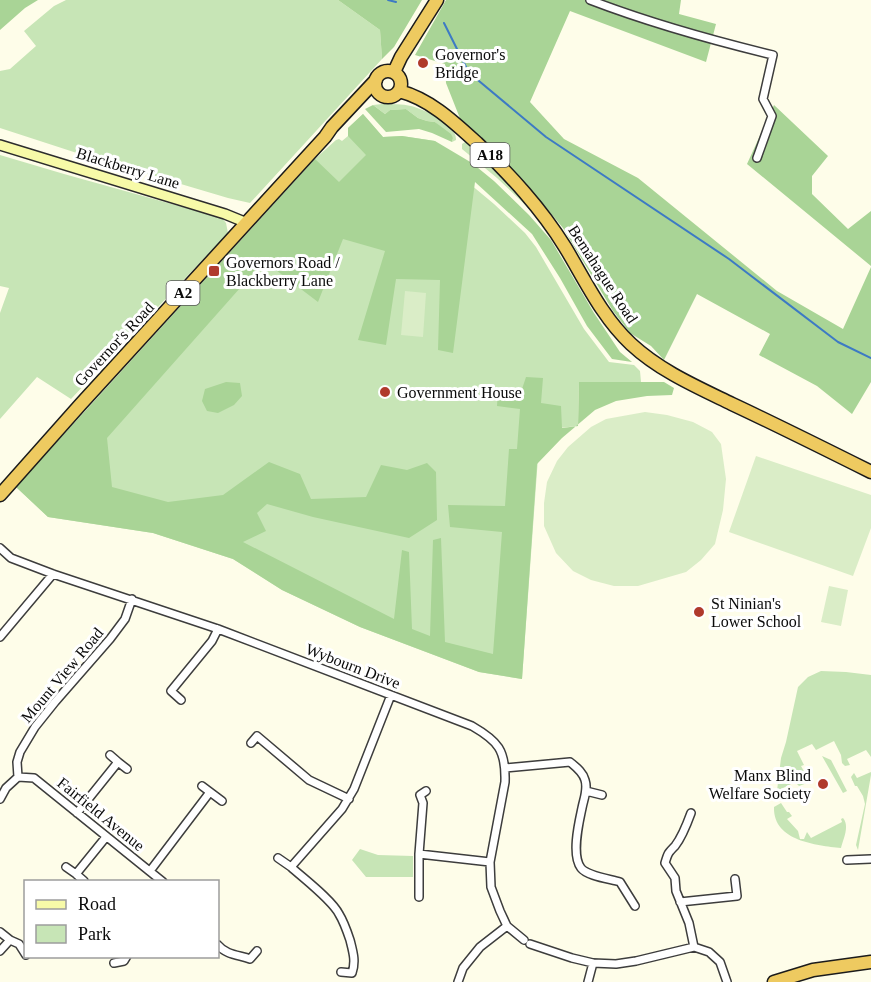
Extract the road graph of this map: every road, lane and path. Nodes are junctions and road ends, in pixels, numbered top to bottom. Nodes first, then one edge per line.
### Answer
1 (437, 0) edge
2 (590, 0) edge
3 (394, 72) junction
4 (376, 80) junction
5 (399, 91) junction
6 (382, 95) junction
7 (325, 137) junction
8 (0, 145) edge
9 (757, 158) dead end
10 (247, 223) junction
11 (871, 472) edge
12 (0, 495) edge
13 (0, 548) edge
14 (53, 574) junction
15 (132, 599) junction
16 (218, 629) junction
17 (0, 637) edge
18 (391, 695) junction
19 (181, 700) dead end
20 (251, 743) dead end
21 (110, 755) dead end
22 (118, 762) junction
23 (506, 768) junction
24 (127, 769) dead end
25 (18, 777) junction
26 (202, 786) dead end
27 (426, 791) dead end
28 (586, 791) junction
29 (210, 792) junction
30 (602, 795) dead end
31 (0, 799) edge
32 (349, 799) junction
33 (222, 801) dead end
34 (77, 813) junction
35 (691, 813) dead end
36 (106, 837) junction
37 (419, 854) junction
38 (278, 858) dead end
39 (871, 859) edge
40 (847, 860) dead end
41 (490, 862) junction
42 (66, 867) dead end
43 (291, 867) junction
44 (150, 871) junction
45 (76, 874) junction
46 (735, 879) dead end
47 (83, 880) edge
48 (161, 880) edge
49 (419, 897) dead end
50 (680, 902) junction
51 (635, 906) dead end
52 (507, 926) junction
53 (0, 932) edge
54 (10, 940) junction
55 (219, 947) edge
56 (694, 947) junction
57 (0, 951) edge
58 (24, 951) edge
59 (256, 951) dead end
60 (127, 958) edge
61 (871, 962) edge
62 (114, 963) dead end
63 (593, 963) junction
64 (341, 972) dead end
65 (458, 982) edge
66 (588, 982) edge
67 (727, 982) edge
68 (774, 982) edge

1 - 3 highway
2 - 9 street
3 - 4 highway, A2
3 - 5 highway
4 - 6 highway
4 - 7 highway, Governor's Road / A2
5 - 6 highway, A2
5 - 11 highway, Bemahague Road / A18
6 - 7 highway, Governor's Road / A2
7 - 10 highway, Governor's Road / A2
8 - 10 main road, Blackberry Lane
10 - 12 highway, Governor's Road / A2
13 - 14 street, Wybourn Drive
14 - 15 street, Wybourn Drive
14 - 17 street
15 - 16 street, Wybourn Drive
15 - 25 street, Mount View Road
16 - 18 street, Wybourn Drive
16 - 19 street
18 - 23 street, Wybourn Drive
18 - 32 street
20 - 32 street
21 - 22 street
22 - 24 street
22 - 34 street
23 - 28 street
23 - 41 street
25 - 31 street
25 - 34 street, Fairfield Avenue
26 - 29 street
27 - 37 street
28 - 30 street
28 - 51 street
29 - 33 street
29 - 44 street
32 - 43 street
34 - 36 street, Fairfield Avenue
35 - 50 street
36 - 44 street, Fairfield Avenue
36 - 45 street
37 - 41 street
37 - 49 street
38 - 43 street
39 - 40 street
41 - 52 street
42 - 45 street
43 - 64 street
44 - 48 street, Fairfield Avenue
45 - 47 street
46 - 50 street
50 - 56 street
52 - 63 street
52 - 65 street
53 - 54 street
54 - 57 street
54 - 58 street
55 - 59 street
56 - 63 street
56 - 67 street
60 - 62 street
61 - 68 highway
63 - 66 street

